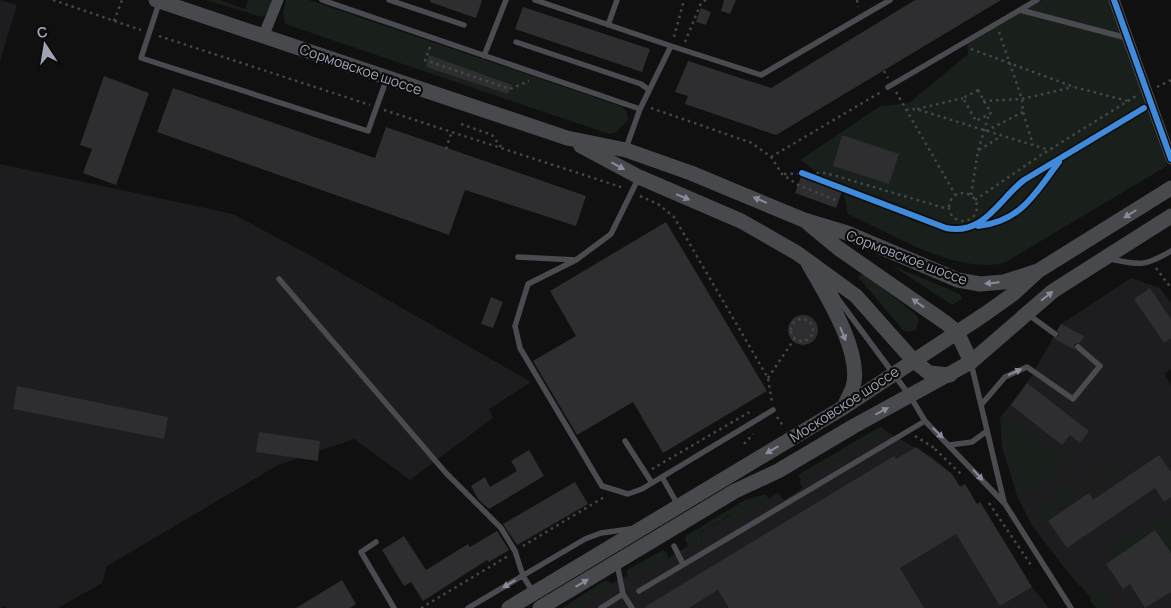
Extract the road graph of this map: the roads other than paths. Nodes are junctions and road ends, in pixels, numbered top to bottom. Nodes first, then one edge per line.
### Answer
1 (278, 0) edge
2 (322, 0) edge
3 (390, 0) edge
4 (506, 0) edge
5 (536, 0) edge
6 (617, 0) edge
7 (890, 0) edge
8 (1037, 0) edge
9 (1114, 0) edge
10 (157, 1) edge
11 (1020, 10) junction
12 (464, 25) dead end
13 (608, 25) junction
14 (264, 36) junction
15 (1129, 39) junction
16 (516, 42) dead end
17 (671, 46) junction
18 (484, 56) junction
19 (387, 78) junction
20 (888, 87) road end
21 (649, 90) junction
22 (641, 107) junction
23 (567, 138) junction
24 (626, 150) junction
25 (1171, 159) edge
26 (639, 177) junction
27 (1171, 188) edge
28 (1171, 216) edge
29 (804, 220) junction
30 (1171, 251) edge
31 (518, 257) dead end
32 (1105, 258) junction
33 (806, 259) junction
34 (576, 260) junction
35 (1038, 271) junction
36 (826, 273) junction
37 (279, 279) dead end
38 (1026, 312) junction
39 (957, 332) junction
40 (1055, 334) dead end
41 (1078, 347) dead end
42 (913, 360) junction
43 (971, 362) junction
44 (893, 373) junction
45 (950, 375) junction
46 (910, 396) junction
47 (981, 405) junction
48 (844, 407) junction
49 (773, 410) road end
50 (925, 421) junction
51 (987, 431) junction
52 (625, 441) dead end
53 (950, 445) junction
54 (662, 477) junction
55 (652, 483) junction
56 (1005, 504) junction
57 (679, 506) junction
58 (649, 524) junction
59 (376, 542) dead end
60 (674, 546) dead end
61 (617, 562) junction
62 (683, 564) junction
63 (523, 576) junction
64 (639, 591) dead end
65 (534, 593) junction
66 (623, 594) junction
67 (394, 608) edge
68 (468, 608) edge
69 (509, 608) edge
70 (540, 608) edge
71 (601, 608) edge
72 (632, 608) edge
73 (1071, 608) edge

1 - 14 street
2 - 18 lane
3 - 12 lane
4 - 18 lane
5 - 13 lane
6 - 13 lane
7 - 17 lane
8 - 11 lane
9 - 15 street
10 - 14 main road, Сормовское шоссе
10 - 19 lane
11 - 15 lane
11 - 20 lane
13 - 17 lane
14 - 19 main road, Сормовское шоссе
15 - 25 street
16 - 21 lane
17 - 21 lane
18 - 22 lane
19 - 23 main road, Сормовское шоссе
21 - 22 lane
22 - 24 lane
23 - 24 main road, Сормовское шоссе
23 -> 26 main road, Сормовское шоссе
29 -> 24 main road, Сормовское шоссе
26 -> 33 main road, Сормовское шоссе
26 - 34 lane
27 -> 35 main road, Московское шоссе
28 - 32 main road, Московское шоссе
35 -> 29 main road, Сормовское шоссе
39 -> 29 main road, Сормовское шоссе
30 - 32 lane
31 - 34 lane
38 -> 32 main road, Московское шоссе
33 - 36 main road, Сормовское шоссе
33 -> 48 main road
34 - 55 lane
35 - 39 main road, Московское шоссе
36 - 42 main road, Сормовское шоссе
36 - 44 lane
37 - 63 lane
38 - 40 lane
38 - 43 main road, Московское шоссе
39 - 42 main road, Московское шоссе
39 - 43 main road
47 -> 41 lane
42 - 44 main road, Московское шоссе
42 - 45 main road, Сормовское шоссе
43 - 45 main road, Московское шоссе
43 - 47 lane
44 - 46 lane
44 - 48 main road, Московское шоссе
45 - 46 main road, Московское шоссе
46 - 50 lane
61 -> 46 main road, Московское шоссе
47 - 51 lane
48 -> 57 main road, Московское шоссе
49 - 54 lane
50 -> 53 lane
50 - 62 lane
51 - 53 lane
51 - 56 lane
52 - 55 lane
53 -> 56 lane
54 - 55 lane
54 - 57 lane
56 - 73 lane
57 - 58 main road, Московское шоссе
58 - 63 lane
58 - 65 main road, Московское шоссе
59 - 67 lane
60 - 62 lane
61 - 66 lane
70 -> 61 main road, Московское шоссе
62 - 64 lane
63 - 65 lane
63 -> 68 lane
65 - 69 main road, Московское шоссе
66 - 71 lane
66 - 72 lane

